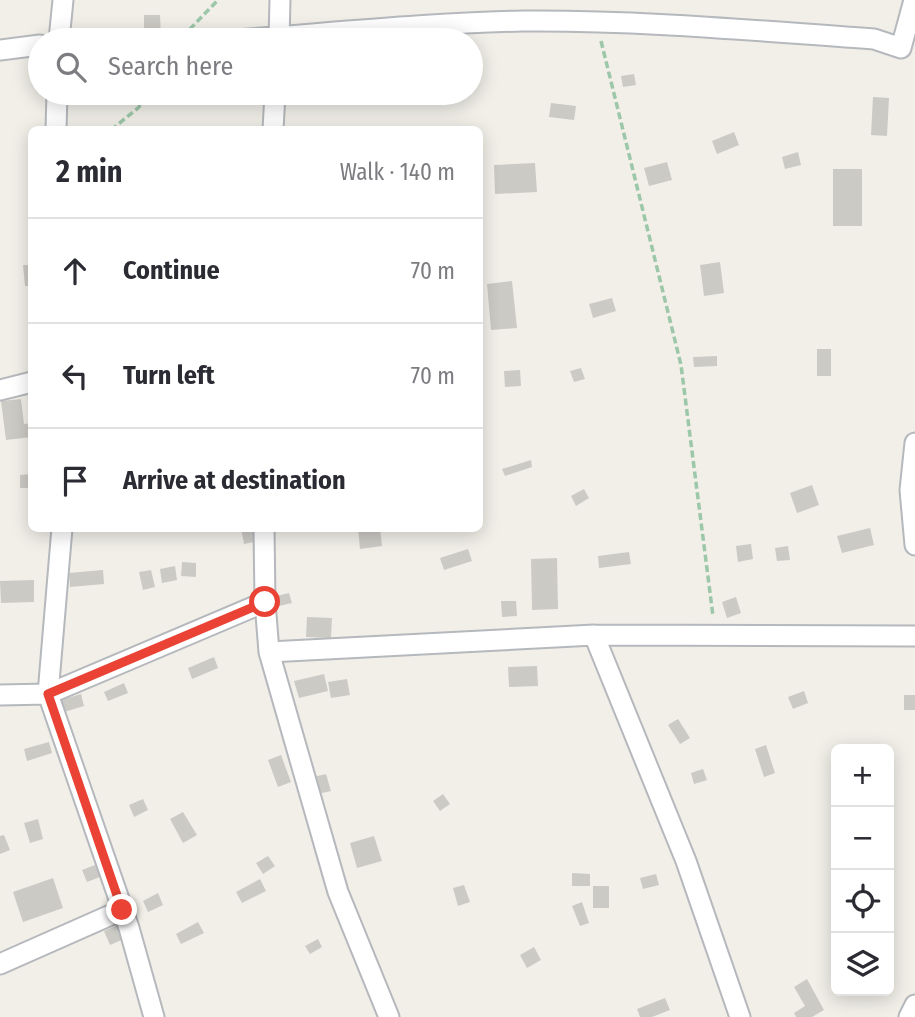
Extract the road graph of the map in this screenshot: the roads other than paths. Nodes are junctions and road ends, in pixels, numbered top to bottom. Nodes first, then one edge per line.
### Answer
1 (63, 0) edge
2 (280, 0) edge
3 (914, 0) edge
4 (60, 28) edge
5 (279, 28) edge
6 (393, 28) edge
7 (28, 46) edge
8 (0, 50) edge
9 (908, 52) edge
10 (57, 105) edge
11 (274, 105) edge
12 (56, 126) edge
13 (273, 126) edge
14 (28, 383) edge
15 (0, 390) edge
16 (915, 443) edge
17 (62, 532) edge
18 (264, 532) edge
19 (915, 545) edge
20 (265, 602) junction
21 (594, 635) junction
22 (915, 636) edge
23 (269, 652) junction
24 (48, 694) junction
25 (0, 695) edge
26 (122, 910) junction
27 (0, 964) edge
28 (915, 1005) edge
29 (154, 1017) edge
30 (389, 1017) edge
31 (740, 1017) edge
32 (909, 1017) edge

1 - 4 street
2 - 5 street
3 - 9 street
6 - 9 street
7 - 8 street
10 - 12 street
11 - 13 street
14 - 15 street
16 - 19 street
17 - 24 street
18 - 20 street
20 - 23 street
20 - 24 street
21 - 22 street
21 - 23 street
21 - 31 street
23 - 30 street
24 - 25 street
24 - 26 street
26 - 27 street
26 - 29 street
28 - 32 street

